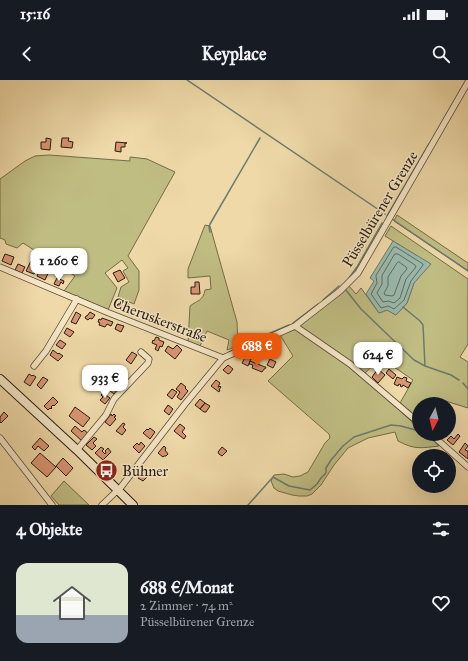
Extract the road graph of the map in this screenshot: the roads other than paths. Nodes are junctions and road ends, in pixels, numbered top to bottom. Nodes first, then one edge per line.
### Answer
1 (468, 82) edge
2 (0, 267) edge
3 (76, 299) junction
4 (295, 326) junction
5 (141, 352) dead end
6 (223, 358) junction
7 (34, 366) dead end
8 (0, 379) edge
9 (412, 417) edge
10 (0, 438) edge
11 (439, 441) edge
12 (77, 450) junction
13 (468, 467) edge
14 (118, 491) junction
15 (52, 505) edge
16 (102, 505) edge
17 (132, 505) edge

1 - 4 street, Püsselbürener Grenze
2 - 3 street, Cheruskerstraße
3 - 6 street, Cheruskerstraße
3 - 7 street
4 - 6 street, Püsselbürener Grenze
4 - 9 street
5 - 12 street
6 - 14 street, Püsselbürener Grenze
8 - 12 main road
10 - 15 street
11 - 13 street
12 - 14 main road
14 - 16 street, Püsselbürener Grenze
14 - 17 main road

